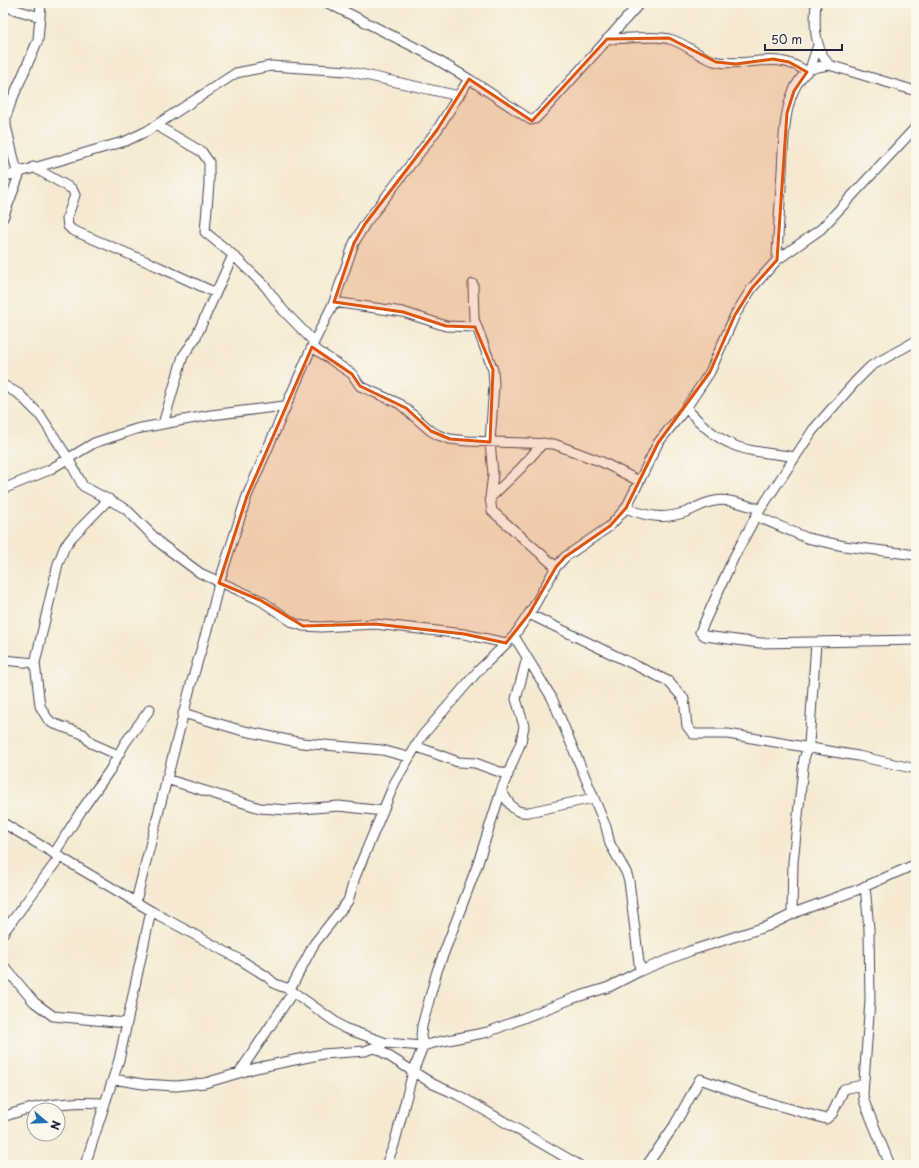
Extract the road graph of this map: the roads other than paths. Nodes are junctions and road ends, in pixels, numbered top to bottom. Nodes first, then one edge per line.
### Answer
1 (41, 3) edge
2 (328, 3) edge
3 (640, 3) edge
4 (816, 3) edge
5 (3, 6) edge
6 (40, 17) junction
7 (608, 39) junction
8 (818, 45) junction
9 (829, 65) junction
10 (809, 70) junction
11 (469, 79) junction
12 (916, 91) edge
13 (459, 96) junction
14 (156, 125) junction
15 (916, 127) edge
16 (33, 167) junction
17 (19, 171) junction
18 (3, 177) edge
19 (3, 218) edge
20 (233, 255) junction
21 (777, 260) junction
22 (473, 284) dead end
23 (216, 293) junction
24 (334, 302) junction
25 (475, 327) junction
26 (916, 341) edge
27 (313, 344) junction
28 (3, 385) edge
29 (284, 406) junction
30 (686, 408) junction
31 (164, 424) junction
32 (490, 442) junction
33 (542, 443) junction
34 (795, 457) junction
35 (68, 458) junction
36 (639, 481) junction
37 (3, 488) edge
38 (490, 498) junction
39 (109, 499) junction
40 (626, 508) junction
41 (758, 513) junction
42 (916, 555) edge
43 (556, 567) junction
44 (219, 583) junction
45 (529, 614) junction
46 (514, 636) junction
47 (916, 640) edge
48 (506, 643) junction
49 (816, 643) junction
50 (527, 658) junction
51 (3, 660) edge
52 (35, 662) junction
53 (150, 709) dead end
54 (183, 713) junction
55 (415, 746) junction
56 (807, 748) junction
57 (118, 755) junction
58 (408, 757) junction
59 (916, 769) edge
60 (508, 775) junction
61 (166, 779) junction
62 (501, 791) junction
63 (593, 798) junction
64 (383, 811) junction
65 (3, 823) edge
66 (56, 856) junction
67 (916, 864) edge
68 (865, 886) junction
69 (136, 901) junction
70 (151, 911) junction
71 (792, 914) junction
72 (3, 933) edge
73 (3, 965) edge
74 (640, 971) junction
75 (291, 991) junction
76 (126, 1024) junction
77 (386, 1043) junction
78 (423, 1046) junction
79 (376, 1048) junction
80 (413, 1072) junction
81 (239, 1073) junction
82 (113, 1079) junction
83 (862, 1085) junction
84 (105, 1102) junction
85 (3, 1117) edge
86 (86, 1165) edge
87 (386, 1165) edge
88 (579, 1165) edge
89 (648, 1165) edge
90 (890, 1165) edge

1 - 6 street
2 - 11 street
3 - 7 street
4 - 8 street
5 - 6 street
6 - 17 street
7 - 10 street
7 - 11 street
8 - 9 street
8 - 10 street
9 - 10 street
9 - 12 street
10 - 21 street
11 - 13 street
13 - 14 street
13 - 24 street
14 - 16 street
14 - 20 street
15 - 21 street
16 - 17 street
16 - 23 street
17 - 18 street
17 - 19 street
20 - 23 street
20 - 27 street
21 - 30 street
22 - 25 street
23 - 31 street
24 - 25 street
24 - 27 street
25 - 32 street
26 - 34 street
27 - 29 street
27 - 32 street
28 - 35 street
29 - 31 street
29 - 44 street
30 - 34 street
30 - 36 street
31 - 35 street
32 - 33 street
32 - 38 street
33 - 36 street
33 - 38 street
34 - 41 street
35 - 37 street
35 - 39 street
36 - 40 street
38 - 43 street
39 - 44 street
39 - 52 street
40 - 41 street
40 - 43 street
41 - 42 street
41 - 49 street
43 - 45 street
44 - 48 street
44 - 54 street
45 - 46 street
45 - 56 street
46 - 48 street
46 - 50 street
47 - 49 street
48 - 55 street
49 - 56 street
50 - 60 street
50 - 63 street
51 - 52 street
52 - 57 street
53 - 57 street
54 - 58 street
54 - 61 street
55 - 58 street
55 - 60 street
56 - 59 street
56 - 71 street
57 - 66 street
58 - 64 street
60 - 62 street
61 - 64 street
61 - 69 street
62 - 63 street
62 - 78 street
63 - 74 street
64 - 75 street
65 - 66 street
66 - 69 street
66 - 72 street
67 - 68 street
68 - 71 street
68 - 83 street
69 - 70 street
70 - 75 street
70 - 76 street
71 - 74 street
73 - 76 street
74 - 78 street
75 - 77 street
75 - 81 street
76 - 82 street
77 - 78 street
77 - 79 street
78 - 80 street
79 - 80 street
79 - 81 street
80 - 87 street
80 - 88 street
81 - 82 street
82 - 84 street
83 - 89 street
83 - 90 street
84 - 85 street
84 - 86 street

